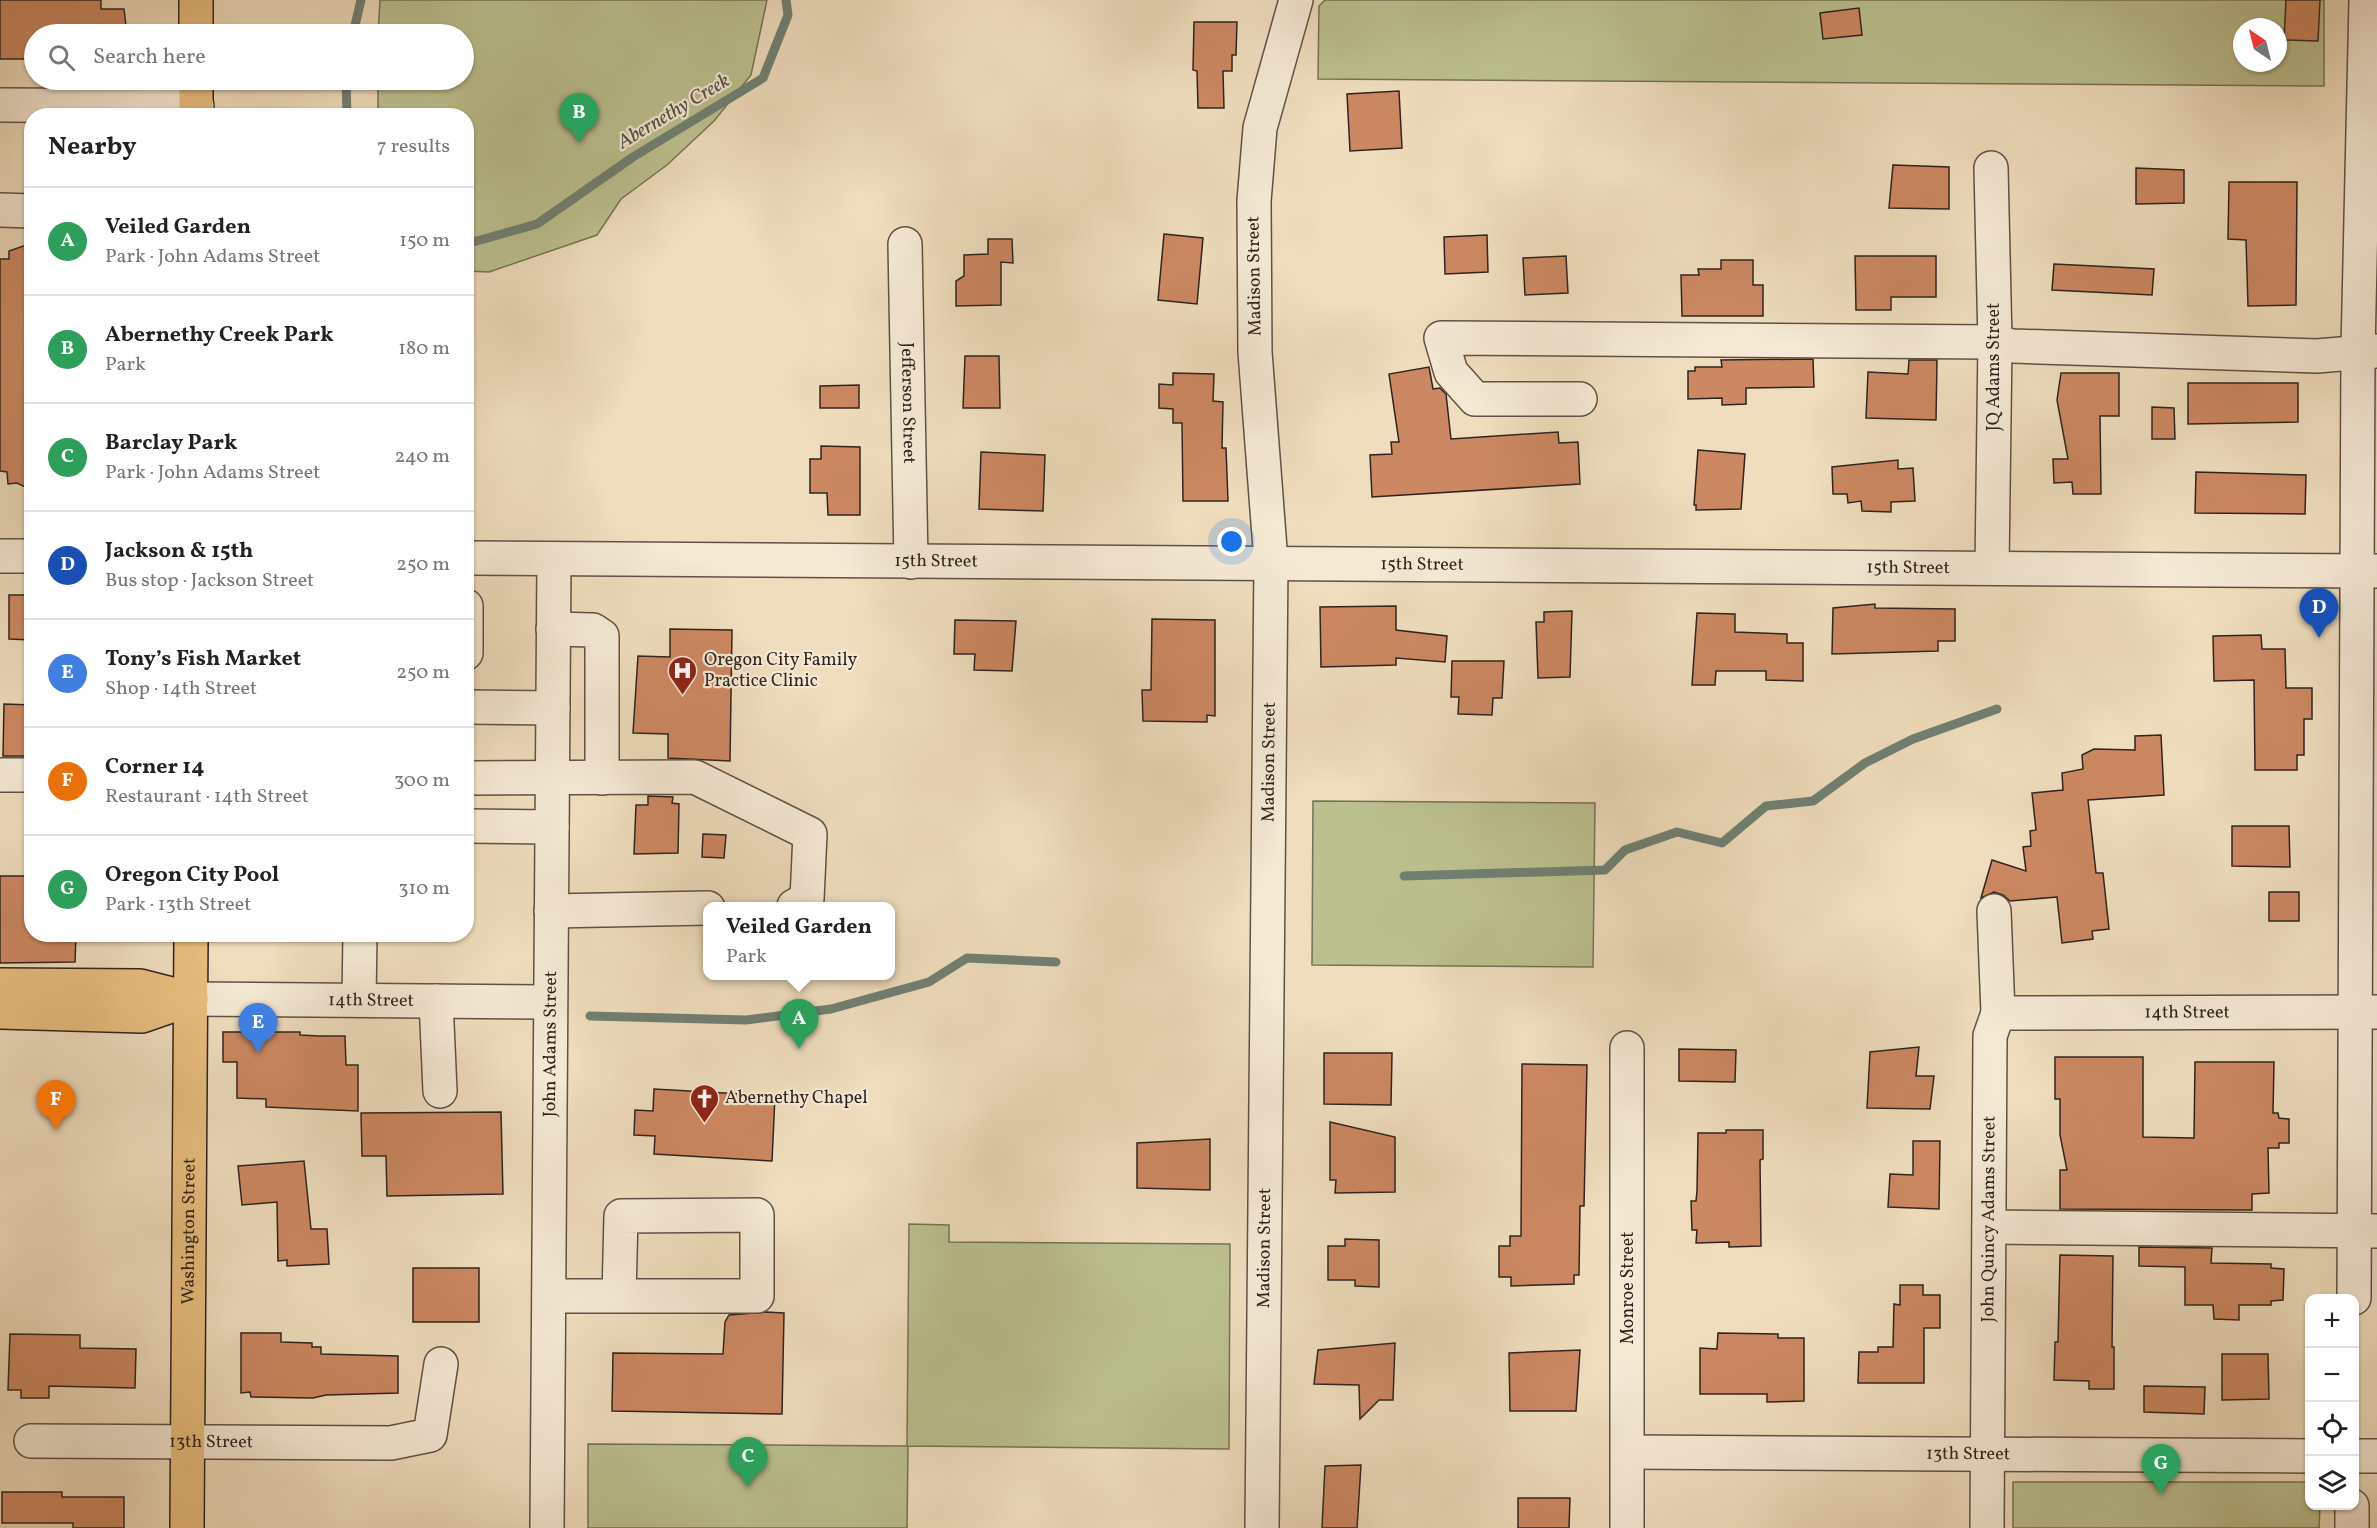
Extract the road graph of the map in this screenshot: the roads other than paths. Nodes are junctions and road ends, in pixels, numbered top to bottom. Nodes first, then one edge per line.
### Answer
1 (196, 0) edge
2 (1296, 0) edge
3 (2366, 0) edge
4 (196, 24) edge
5 (197, 100) edge
6 (0, 105) edge
7 (2369, 126) edge
8 (1991, 168) dead end
9 (0, 210) edge
10 (24, 211) edge
11 (905, 244) dead end
12 (1995, 342) junction
13 (2368, 350) edge
14 (1580, 399) dead end
15 (0, 556) edge
16 (24, 556) edge
17 (474, 558) edge
18 (554, 559) junction
19 (911, 562) junction
20 (1271, 562) junction
21 (1992, 567) junction
22 (2368, 571) edge
23 (553, 628) junction
24 (474, 707) edge
25 (553, 708) junction
26 (0, 775) edge
27 (24, 775) edge
28 (474, 778) edge
29 (602, 778) junction
30 (552, 780) junction
31 (474, 826) edge
32 (552, 827) junction
33 (801, 902) edge
34 (703, 908) edge
35 (551, 911) junction
36 (1994, 911) dead end
37 (191, 942) edge
38 (360, 942) edge
39 (0, 985) edge
40 (191, 999) junction
41 (359, 1000) junction
42 (436, 1000) junction
43 (550, 1002) junction
44 (0, 1012) edge
45 (1998, 1012) junction
46 (2367, 1012) edge
47 (1627, 1048) dead end
48 (440, 1091) dead end
49 (1989, 1227) junction
50 (2366, 1231) edge
51 (2355, 1294) edge
52 (549, 1296) junction
53 (619, 1296) junction
54 (441, 1364) dead end
55 (31, 1441) dead end
56 (188, 1441) junction
57 (1628, 1452) junction
58 (1987, 1452) junction
59 (2305, 1456) edge
60 (2359, 1456) edge
61 (2377, 1456) edge
62 (2352, 1510) edge
63 (187, 1528) edge
64 (547, 1528) edge
65 (1262, 1528) edge
66 (1627, 1528) edge
67 (1987, 1528) edge
68 (2352, 1528) edge

1 - 4 main road
2 - 20 street, Madison Street
3 - 7 street
5 - 6 street
7 - 13 street
8 - 12 street, JQ Adams Street
9 - 10 street
11 - 19 street, Jefferson Street
12 - 13 street
12 - 14 street
12 - 21 street, JQ Adams Street
13 - 22 street
15 - 16 street
17 - 18 street, 15th Street
18 - 19 street, 15th Street
18 - 23 street, John Adams Street
19 - 20 street, 15th Street
20 - 21 street, 15th Street
20 - 65 street, Madison Street
21 - 22 street, 15th Street
22 - 46 street
23 - 25 street, John Adams Street
23 - 29 street
24 - 25 street
25 - 30 street, John Adams Street
26 - 27 street
28 - 30 street
29 - 30 street
29 - 33 street
30 - 32 street, John Adams Street
31 - 32 street
32 - 35 street, John Adams Street
34 - 35 street
35 - 43 street, John Adams Street
36 - 45 street, John Quincy Adams Street
37 - 40 main road, Washington Street
38 - 41 street
39 - 40 main road, 14th Street
40 - 41 street, 14th Street
40 - 44 main road, 14th Street
40 - 56 main road, Washington Street
41 - 42 street, 14th Street
42 - 43 street, 14th Street
42 - 48 street
43 - 52 street, John Adams Street
45 - 46 street, 14th Street
45 - 49 street, John Quincy Adams Street
46 - 50 street
47 - 57 street, Monroe Street
49 - 50 street
49 - 58 street, John Quincy Adams Street
50 - 51 street
52 - 53 street
52 - 64 street, John Adams Street
53 - 53 street
54 - 56 street, 13th Street
55 - 56 street, 13th Street
56 - 63 main road, Washington Street
57 - 58 street, 13th Street
57 - 66 street, Monroe Street
58 - 59 street, 13th Street
58 - 67 street, John Quincy Adams Street
60 - 61 street
62 - 68 street

